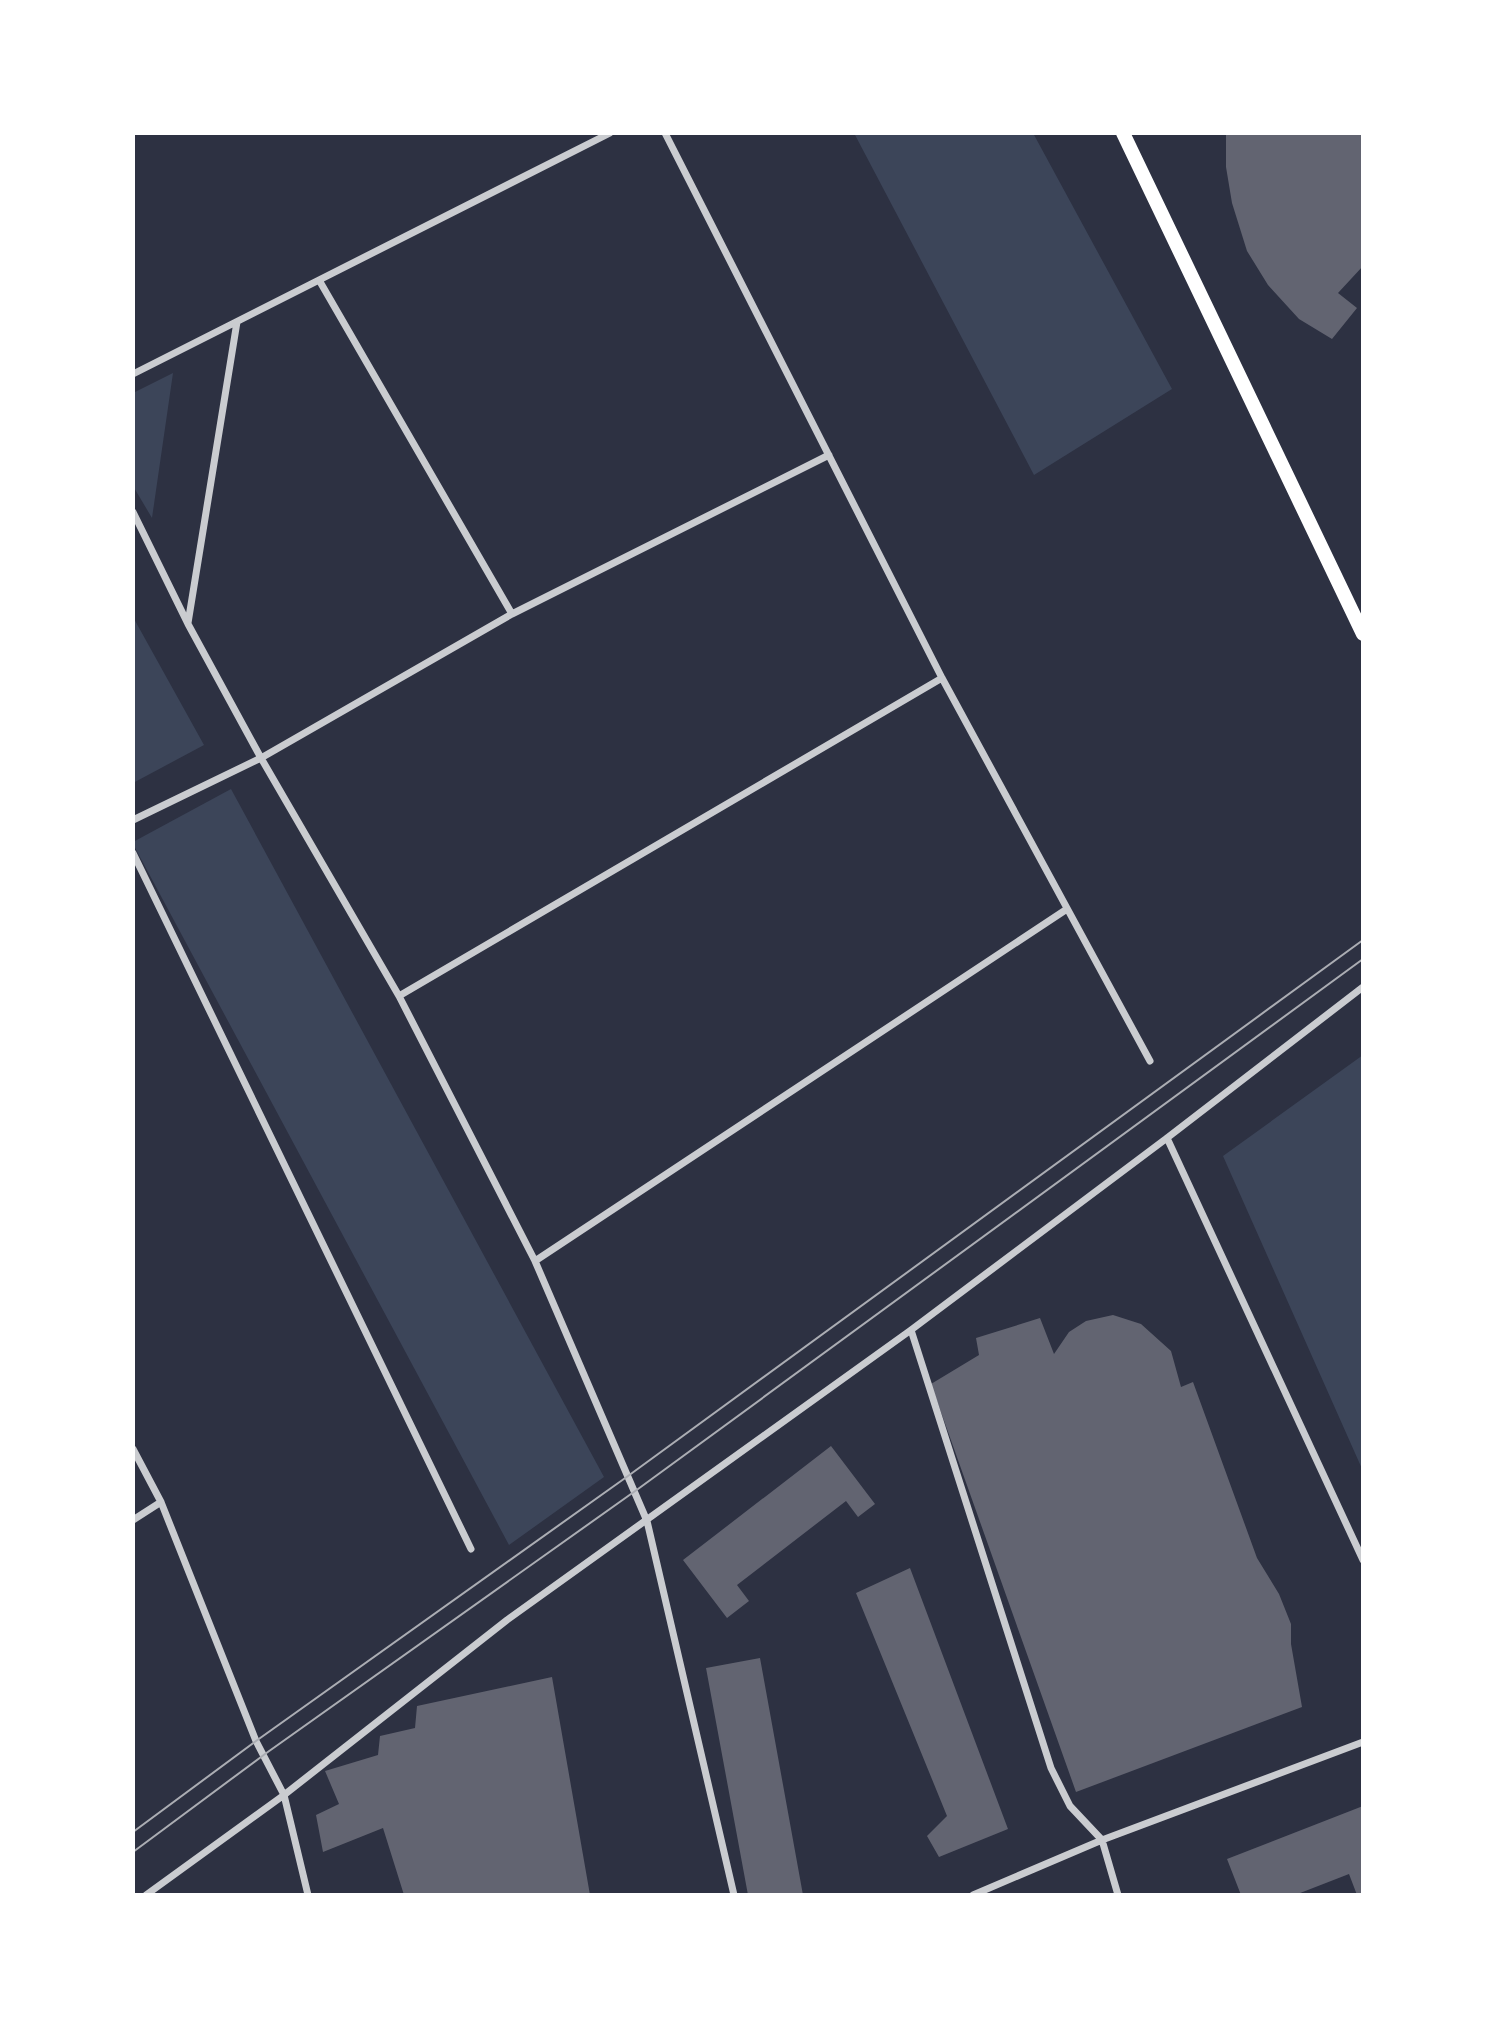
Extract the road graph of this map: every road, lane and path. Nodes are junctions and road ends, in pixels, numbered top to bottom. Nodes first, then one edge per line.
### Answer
1 (610, 133) edge
2 (665, 133) edge
3 (1123, 133) edge
4 (319, 281) junction
5 (237, 321) junction
6 (133, 374) edge
7 (829, 455) junction
8 (133, 512) edge
9 (512, 614) junction
10 (188, 624) junction
11 (1363, 635) edge
12 (942, 678) junction
13 (261, 758) junction
14 (133, 820) edge
15 (133, 853) edge
16 (1067, 909) junction
17 (1363, 987) edge
18 (399, 996) junction
19 (1150, 1061) dead end
20 (1167, 1138) junction
21 (536, 1261) junction
22 (911, 1331) junction
23 (133, 1449) edge
24 (160, 1502) junction
25 (133, 1520) edge
26 (647, 1521) junction
27 (471, 1549) dead end
28 (1363, 1560) edge
29 (1363, 1742) edge
30 (284, 1795) junction
31 (1101, 1840) junction
32 (146, 1895) edge
33 (308, 1895) edge
34 (734, 1895) edge
35 (974, 1895) edge
36 (1118, 1895) edge

1 - 4 street
2 - 7 street
3 - 11 main road
4 - 5 street
4 - 9 street
5 - 6 street
5 - 10 street
7 - 9 street
7 - 12 street
8 - 10 street
9 - 13 street
10 - 13 street
12 - 16 street
12 - 18 street
13 - 14 street
13 - 18 street
15 - 27 street
16 - 19 street
16 - 21 street
17 - 20 street
18 - 21 street
20 - 22 street
20 - 28 street
21 - 26 street
22 - 26 street
22 - 31 street
23 - 24 street
24 - 25 street
24 - 30 street
26 - 30 street
26 - 34 street
29 - 31 street
30 - 32 street
30 - 33 street
31 - 35 street
31 - 36 street

